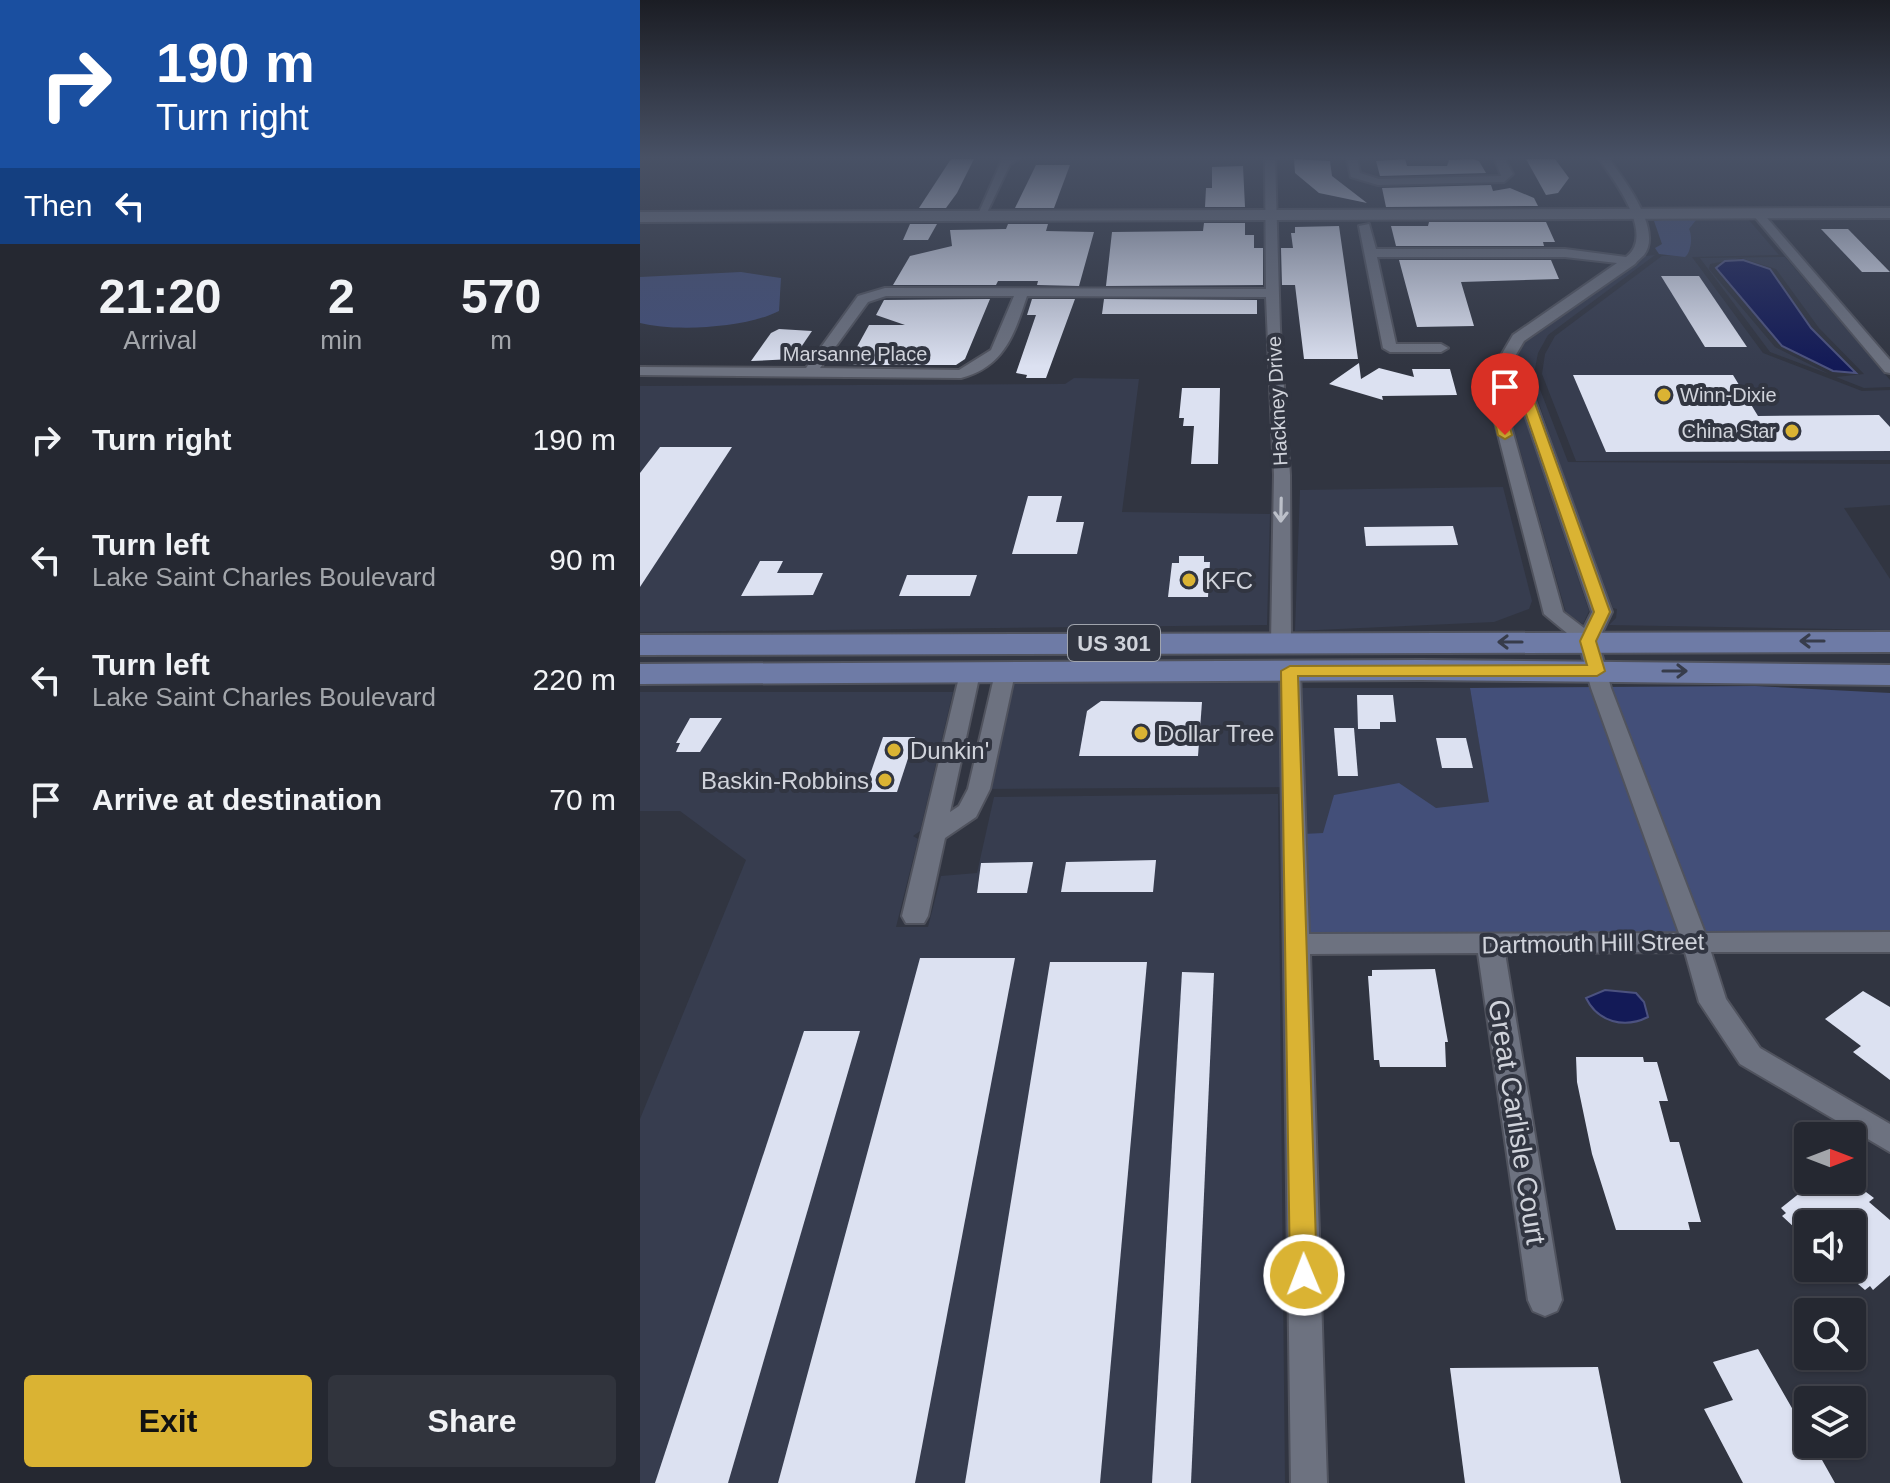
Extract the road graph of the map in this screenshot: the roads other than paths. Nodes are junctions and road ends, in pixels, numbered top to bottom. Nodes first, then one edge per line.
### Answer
1 (1271, 228) edge
2 (1365, 228) edge
3 (1639, 228) edge
4 (1770, 228) edge
5 (1370, 253) junction
6 (1631, 261) junction
7 (1022, 292) junction
8 (1272, 293) junction
9 (1441, 348) dead end
10 (1503, 364) junction
11 (1890, 369) edge
12 (640, 371) edge
13 (809, 374) junction
14 (1890, 642) edge
15 (1234, 643) junction
16 (922, 644) junction
17 (989, 644) junction
18 (640, 645) edge
19 (1592, 656) junction
20 (1285, 657) junction
21 (640, 661) edge
22 (1890, 664) edge
23 (1809, 672) junction
24 (970, 673) junction
25 (1005, 673) junction
26 (640, 674) edge
27 (781, 674) junction
28 (1890, 675) edge
29 (934, 834) junction
30 (915, 916) dead end
31 (1695, 941) junction
32 (1890, 942) edge
33 (1296, 944) junction
34 (1490, 944) junction
35 (1890, 1139) edge
36 (1545, 1300) dead end
37 (1309, 1483) edge

1 - 8 street, Hackney Drive
2 - 5 street
3 - 6 street
4 - 11 street
5 - 6 street
5 - 9 street
6 - 10 street
7 - 8 street
7 - 13 street
7 - 13 street, Marsanne Place
8 -> 20 street, Hackney Drive
10 - 19 street
10 - 19 street
12 - 13 street, Marsanne Place
14 -> 19 main road, US 301
15 - 17 main road, US 301
15 - 20 main road, US 301
15 - 24 main road
16 - 17 main road, US 301
16 - 18 main road, US 301
16 - 21 main road
17 - 27 main road
19 - 20 main road, US 301
19 -> 23 main road, US 301
19 - 31 street
20 - 25 main road, US 301
20 - 33 street, Hackney Drive
22 - 23 main road
23 - 28 main road, US 301
24 - 25 main road, US 301
24 - 27 main road, US 301
24 - 29 street
25 - 29 street
26 - 27 main road, US 301
29 - 30 street
31 - 32 street, Dartmouth Hill Street
31 - 34 street, Dartmouth Hill Street
31 - 35 street
33 - 34 street, Dartmouth Hill Street
33 - 37 street, Hackney Drive
34 - 36 street, Great Carlisle Court

